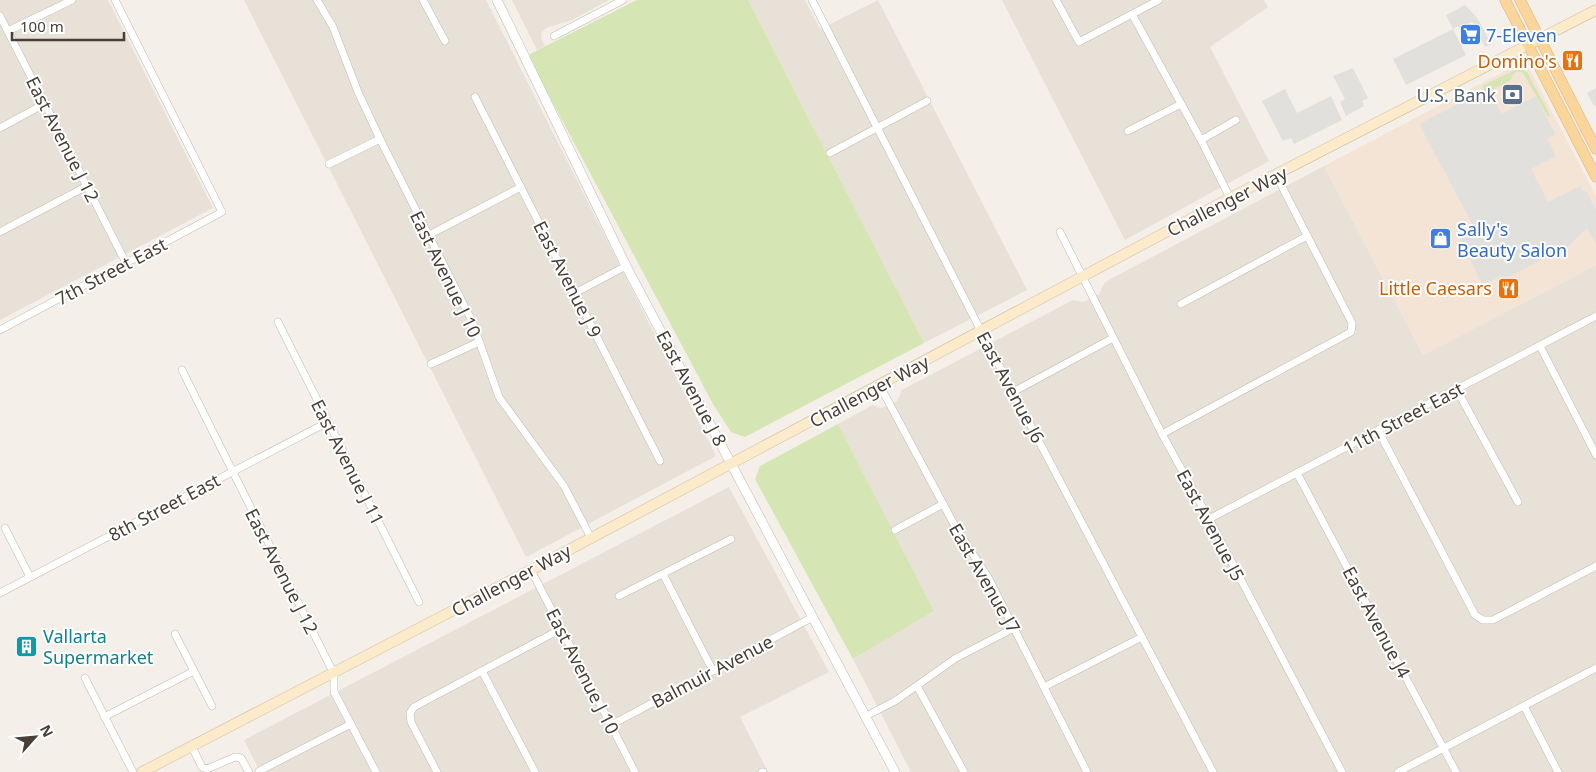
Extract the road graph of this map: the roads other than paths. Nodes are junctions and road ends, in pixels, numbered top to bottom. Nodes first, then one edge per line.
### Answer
1 (72, 0) edge
2 (115, 0) edge
3 (317, 0) edge
4 (423, 0) edge
5 (497, 0) edge
6 (623, 0) edge
7 (812, 0) edge
8 (1056, 0) edge
9 (1159, 0) edge
10 (1505, 0) edge
11 (1520, 0) edge
12 (1596, 10) edge
13 (1132, 14) junction
14 (0, 16) edge
15 (8, 31) junction
16 (554, 36) dead end
17 (1540, 39) junction
18 (445, 41) dead end
19 (1528, 45) junction
20 (475, 97) dead end
21 (927, 101) dead end
22 (46, 104) junction
23 (1181, 104) junction
24 (1236, 120) dead end
25 (0, 128) edge
26 (877, 128) junction
27 (1128, 131) dead end
28 (380, 139) junction
29 (1201, 140) junction
30 (1576, 140) junction
31 (1596, 149) edge
32 (830, 153) dead end
33 (1596, 163) edge
34 (329, 164) dead end
35 (1276, 175) junction
36 (1596, 177) edge
37 (87, 186) junction
38 (521, 187) junction
39 (1230, 198) junction
40 (0, 232) edge
41 (1060, 232) dead end
42 (428, 236) junction
43 (1307, 236) junction
44 (126, 263) junction
45 (626, 266) junction
46 (1082, 277) junction
47 (574, 293) junction
48 (1181, 304) dead end
49 (1596, 316) edge
50 (278, 322) dead end
51 (0, 330) edge
52 (981, 331) junction
53 (1113, 338) junction
54 (479, 342) junction
55 (1540, 346) junction
56 (431, 364) dead end
57 (182, 370) dead end
58 (880, 386) junction
59 (1457, 390) junction
60 (1013, 392) junction
61 (328, 422) junction
62 (1378, 430) junction
63 (1162, 434) junction
64 (1596, 455) edge
65 (660, 461) dead end
66 (732, 462) junction
67 (232, 472) junction
68 (1297, 473) junction
69 (1518, 502) dead end
70 (943, 504) junction
71 (1209, 519) junction
72 (5, 528) dead end
73 (895, 530) dead end
74 (591, 538) junction
75 (731, 539) dead end
76 (1596, 566) edge
77 (531, 570) junction
78 (663, 574) junction
79 (30, 577) junction
80 (0, 593) edge
81 (619, 596) dead end
82 (419, 602) dead end
83 (813, 617) junction
84 (1014, 628) junction
85 (562, 630) junction
86 (175, 634) dead end
87 (1142, 637) junction
88 (1596, 668) edge
89 (194, 671) junction
90 (482, 671) junction
91 (712, 671) junction
92 (334, 674) junction
93 (85, 678) dead end
94 (916, 686) junction
95 (1044, 687) junction
96 (212, 706) dead end
97 (1524, 706) junction
98 (866, 716) junction
99 (104, 717) junction
100 (351, 724) junction
101 (611, 725) junction
102 (192, 747) junction
103 (1444, 748) junction
104 (157, 769) edge
105 (259, 771) edge
106 (133, 772) edge
107 (142, 772) edge
108 (249, 772) edge
109 (376, 772) edge
110 (437, 772) edge
111 (535, 772) edge
112 (635, 772) edge
113 (895, 772) edge
114 (964, 772) edge
115 (1087, 772) edge
116 (1213, 772) edge
117 (1342, 772) edge
118 (1398, 772) edge
119 (1456, 772) edge
120 (1558, 772) edge

1 - 15 street
2 - 44 street, 7th Street East
3 - 28 street, East Avenue J 10
4 - 18 street
5 - 45 street, East Avenue J 8
6 - 16 street
7 - 26 street, East Avenue J6
8 - 13 street
9 - 13 street
10 - 19 main road
11 - 17 main road
12 - 17 main road, Challenger Way
13 - 23 street
14 - 15 street, East Avenue J 12
15 - 22 street, East Avenue J 12
17 - 19 main road, Challenger Way
17 - 31 main road
19 - 30 main road
19 - 35 main road, Challenger Way
20 - 38 street, East Avenue J 9
21 - 26 street
22 - 25 street
22 - 37 street, East Avenue J 12
23 - 27 street
23 - 29 street
24 - 29 street
26 - 32 street
26 - 52 street, East Avenue J6
28 - 34 street
28 - 42 street, East Avenue J 10
29 - 39 street
30 - 33 main road
30 - 36 main road
35 - 39 main road, Challenger Way
35 - 43 street
37 - 40 street
37 - 44 street, East Avenue J 12
38 - 42 street
38 - 47 street, East Avenue J 9
39 - 46 main road, Challenger Way
41 - 46 street, East Avenue J5
42 - 54 street, East Avenue J 10
43 - 48 street
43 - 63 street
44 - 51 street, 7th Street East
45 - 47 street
45 - 66 street, East Avenue J 8
46 - 52 main road, Challenger Way
46 - 53 street, East Avenue J5
47 - 65 street, East Avenue J 9
49 - 55 street, 11th Street East
50 - 61 street, East Avenue J 11
52 - 58 main road, Challenger Way
52 - 60 street, East Avenue J6
53 - 60 street
53 - 63 street, East Avenue J5
54 - 56 street
54 - 74 street, East Avenue J 10
55 - 59 street, 11th Street East
55 - 64 street
57 - 67 street, East Avenue J 12
58 - 66 main road, Challenger Way
58 - 70 street, East Avenue J7
59 - 62 street, 11th Street East
59 - 69 street
60 - 87 street, East Avenue J6
61 - 67 street, 8th Street East
61 - 82 street, East Avenue J 11
62 - 68 street, 11th Street East
62 - 76 street
63 - 71 street, East Avenue J5
66 - 74 main road, Challenger Way
66 - 83 street, East Avenue J 8
67 - 79 street, 8th Street East
67 - 92 street, East Avenue J 12
68 - 71 street, 11th Street East
68 - 103 street, East Avenue J4
70 - 73 street
70 - 84 street, East Avenue J7
71 - 117 street, East Avenue J5
72 - 79 street
74 - 77 main road, Challenger Way
75 - 78 street
77 - 85 street, East Avenue J 10
77 - 92 main road, Challenger Way
78 - 81 street
78 - 91 street
79 - 80 street, 8th Street East
83 - 91 street, Balmuir Avenue
83 - 98 street, East Avenue J 8
84 - 94 street
84 - 95 street, East Avenue J7
85 - 90 street
85 - 101 street, East Avenue J 10
86 - 89 street
87 - 95 street
87 - 116 street, East Avenue J6
88 - 97 street
89 - 96 street
89 - 99 street
90 - 110 street
90 - 111 street
91 - 101 street, Balmuir Avenue
92 - 100 street, East Avenue J 12
92 - 102 main road, Challenger Way
93 - 99 street
94 - 98 street
94 - 114 street
95 - 115 street, East Avenue J7
97 - 103 street
97 - 120 street
98 - 113 street, East Avenue J 8
99 - 106 street
100 - 105 street
100 - 109 street, East Avenue J 12
101 - 112 street, East Avenue J 10
102 - 104 main road, Challenger Way
102 - 108 street
103 - 118 street
103 - 119 street, East Avenue J4
104 - 107 main road, Challenger Way

